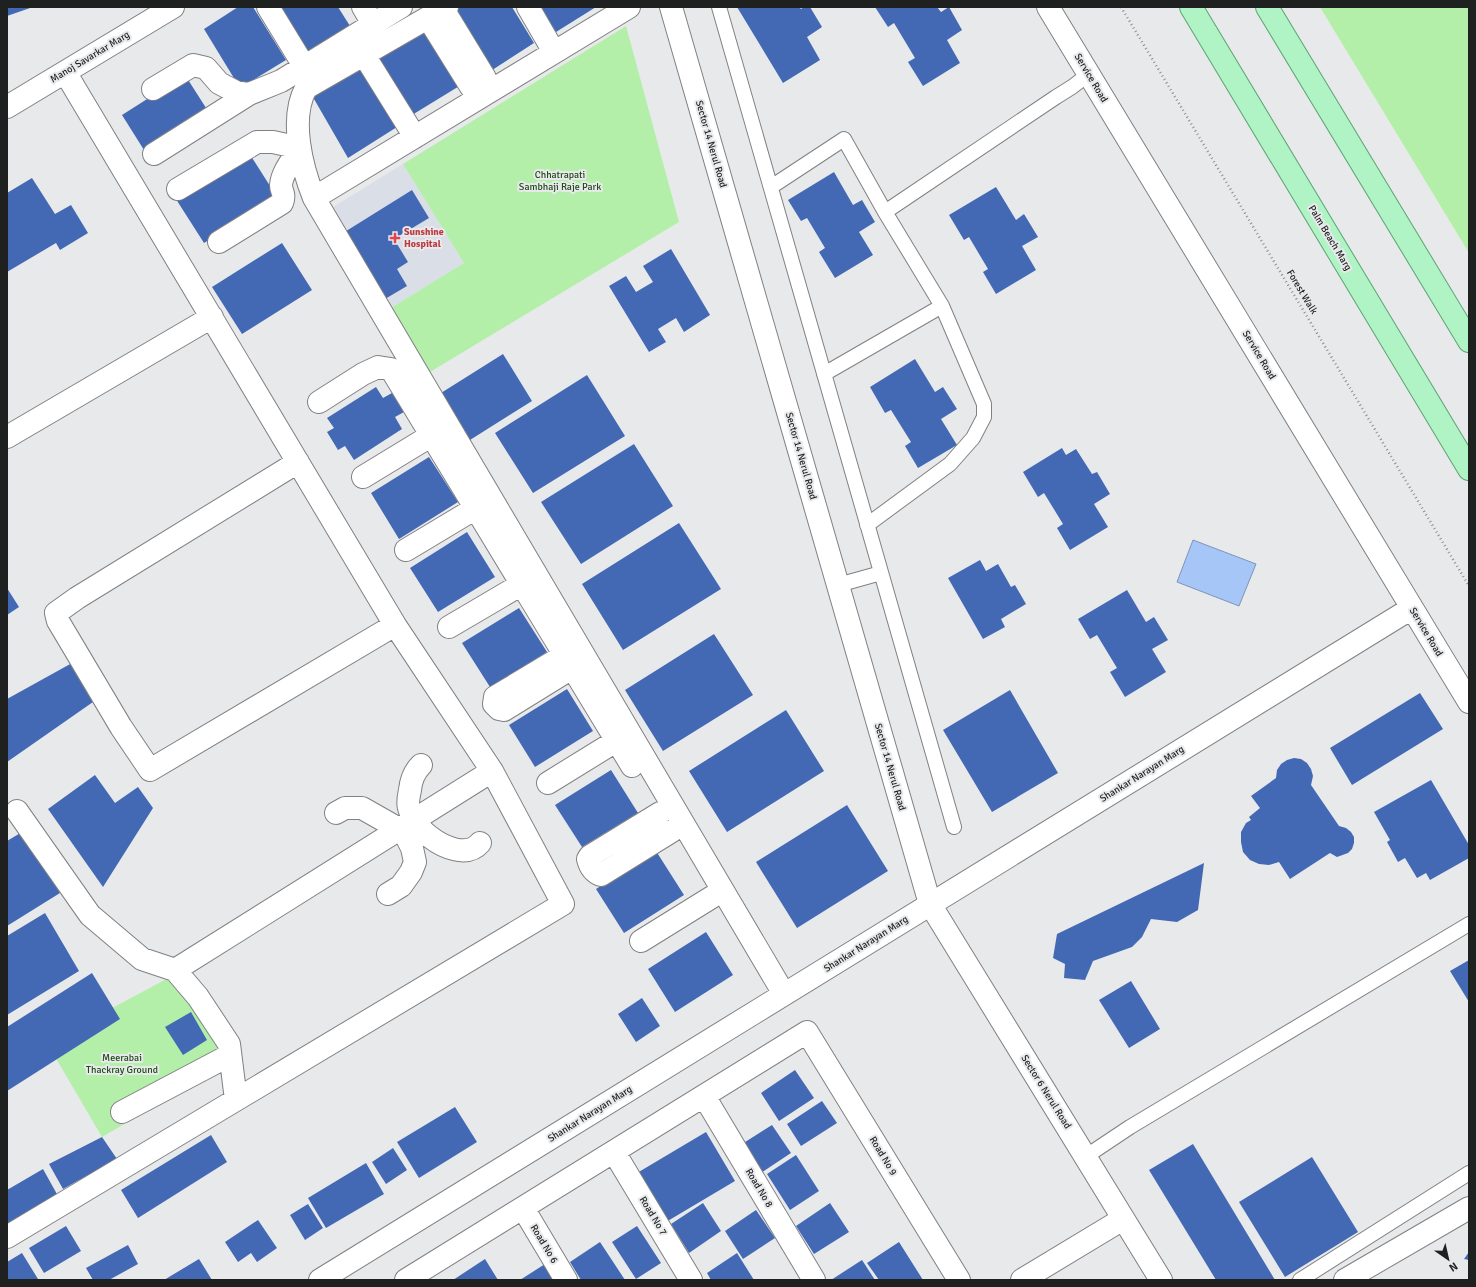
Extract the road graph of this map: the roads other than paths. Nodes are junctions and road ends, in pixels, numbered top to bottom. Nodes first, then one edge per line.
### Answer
1 (173, 7) edge
2 (268, 7) edge
3 (400, 7) edge
4 (528, 7) edge
5 (607, 7) edge
6 (629, 7) edge
7 (671, 7) edge
8 (719, 7) edge
9 (1048, 7) edge
10 (1191, 7) edge
11 (1267, 7) edge
12 (439, 11) edge
13 (368, 15) edge
14 (551, 47) junction
15 (364, 55) junction
16 (304, 66) junction
17 (65, 72) junction
18 (1089, 74) junction
19 (478, 82) dead end
20 (153, 88) dead end
21 (249, 94) junction
22 (7, 107) edge
23 (415, 137) junction
24 (300, 148) junction
25 (154, 154) dead end
26 (771, 187) junction
27 (178, 188) dead end
28 (314, 198) junction
29 (885, 212) junction
30 (219, 242) dead end
31 (942, 306) junction
32 (212, 317) junction
33 (1469, 342) edge
34 (824, 374) junction
35 (319, 402) dead end
36 (432, 435) junction
37 (7, 437) edge
38 (298, 462) junction
39 (1469, 469) edge
40 (363, 477) dead end
41 (476, 508) junction
42 (867, 525) junction
43 (406, 550) dead end
44 (881, 572) junction
45 (530, 579) junction
46 (838, 585) junction
47 (1412, 608) junction
48 (395, 625) junction
49 (449, 627) dead end
50 (1469, 702) edge
51 (624, 737) junction
52 (421, 765) dead end
53 (492, 771) junction
54 (548, 783) dead end
55 (17, 811) dead end
56 (336, 813) dead end
57 (407, 824) junction
58 (954, 827) dead end
59 (480, 843) dead end
60 (388, 894) dead end
61 (712, 897) junction
62 (930, 904) junction
63 (1469, 924) edge
64 (641, 941) dead end
65 (175, 970) junction
66 (758, 974) dead end
67 (784, 994) junction
68 (230, 1055) junction
69 (704, 1096) junction
70 (236, 1100) junction
71 (122, 1112) dead end
72 (614, 1152) junction
73 (1085, 1156) junction
74 (1469, 1173) edge
75 (523, 1208) junction
76 (1469, 1208) edge
77 (1123, 1219) junction
78 (7, 1237) edge
79 (432, 1273) edge
80 (320, 1280) edge
81 (406, 1280) edge
82 (566, 1280) edge
83 (691, 1280) edge
84 (814, 1280) edge
85 (959, 1280) edge
86 (1022, 1280) edge
87 (1160, 1280) edge
88 (1300, 1280) edge
89 (1345, 1280) edge

1 - 17 street, Manoj Savarkar Marg
2 - 16 street
3 - 13 street
4 - 14 street
5 - 14 street
6 - 14 street
7 - 46 street, Sector 14 Nerul Road
8 - 26 lane
9 - 18 street, Service Road
10 - 39 main road, Palm Beach Marg
11 - 33 main road
12 - 15 street
12 - 19 street
13 - 16 street
14 - 23 street
15 - 23 street
15 - 24 street
16 - 21 street
17 - 22 street, Manoj Savarkar Marg
17 - 32 street
18 - 29 lane
18 - 47 street, Service Road
20 - 21 street
21 - 25 street
23 - 28 street
24 - 27 street
24 - 28 street
24 - 30 street
26 - 29 lane
26 - 34 lane
28 - 45 street
29 - 31 lane
31 - 34 lane
31 - 42 lane
32 - 37 street
32 - 38 street
34 - 42 lane
35 - 36 street
36 - 40 street
36 - 41 street
38 - 48 street
38 - 48 street
41 - 43 street
41 - 45 street
42 - 44 lane
44 - 46 lane
44 - 58 lane
45 - 49 street
45 - 51 street
45 - 51 street
46 - 62 street, Sector 14 Nerul Road
47 - 50 street, Service Road
47 - 62 street, Shankar Narayan Marg
48 - 53 street
51 - 54 street
51 - 61 street
51 - 67 street
52 - 57 street
53 - 57 street
53 - 70 street
55 - 65 street
56 - 57 street
57 - 59 street
57 - 60 street
57 - 65 street
61 - 64 street
61 - 66 street
62 - 67 street, Shankar Narayan Marg
62 - 73 street, Sector 6 Nerul Road
63 - 73 lane
65 - 68 street
67 - 80 street, Shankar Narayan Marg
68 - 70 street
68 - 71 street
69 - 72 street
69 - 84 street, Road No 8
69 - 85 street, Road No 9
70 - 78 street
72 - 75 street
72 - 83 street, Road No 7
73 - 77 street, Sector 6 Nerul Road
74 - 88 lane
75 - 79 street
75 - 82 street, Road No 6
76 - 89 street
77 - 86 street
77 - 87 street, Sector 6 Nerul Road
79 - 81 street

